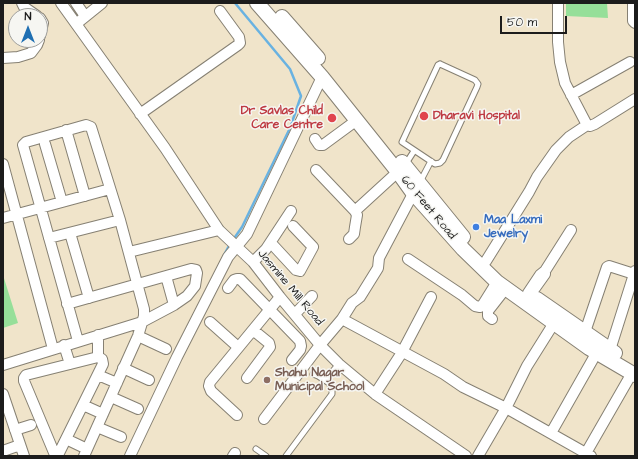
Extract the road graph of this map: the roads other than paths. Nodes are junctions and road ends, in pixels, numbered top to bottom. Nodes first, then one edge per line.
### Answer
1 (61, 3) edge
2 (76, 3) edge
3 (102, 3) edge
4 (257, 3) edge
5 (270, 3) edge
6 (558, 3) edge
7 (633, 3) edge
8 (220, 11) dead end
9 (85, 16) junction
10 (635, 23) edge
11 (76, 24) junction
12 (35, 48) edge
13 (3, 58) edge
14 (630, 62) dead end
15 (322, 77) junction
16 (571, 95) junction
17 (635, 99) edge
18 (140, 114) junction
19 (357, 120) junction
20 (587, 125) junction
21 (66, 130) junction
22 (315, 139) dead end
23 (45, 144) dead end
24 (414, 151) junction
25 (431, 161) junction
26 (3, 164) edge
27 (401, 169) junction
28 (316, 170) dead end
29 (416, 188) junction
30 (110, 189) junction
31 (85, 196) junction
32 (62, 202) junction
33 (40, 208) junction
34 (291, 211) dead end
35 (355, 211) junction
36 (18, 214) junction
37 (3, 218) edge
38 (120, 220) junction
39 (293, 226) dead end
40 (219, 230) junction
41 (571, 230) dead end
42 (70, 233) junction
43 (49, 238) junction
44 (349, 239) dead end
45 (271, 243) junction
46 (236, 247) junction
47 (129, 252) junction
48 (408, 259) dead end
49 (486, 261) junction
50 (253, 262) junction
51 (635, 273) edge
52 (166, 276) junction
53 (137, 284) junction
54 (501, 285) junction
55 (228, 288) dead end
56 (529, 294) junction
57 (312, 296) dead end
58 (280, 297) junction
59 (431, 297) dead end
60 (89, 298) junction
61 (67, 304) junction
62 (174, 305) junction
63 (269, 309) junction
64 (294, 314) junction
65 (342, 319) junction
66 (492, 319) dead end
67 (142, 322) junction
68 (210, 322) dead end
69 (561, 324) junction
70 (253, 330) junction
71 (585, 332) junction
72 (98, 335) junction
73 (138, 336) junction
74 (78, 341) junction
75 (64, 345) junction
76 (320, 345) junction
77 (238, 347) junction
78 (53, 349) junction
79 (166, 349) dead end
80 (402, 350) junction
81 (604, 351) junction
82 (36, 354) junction
83 (98, 357) junction
84 (292, 360) dead end
85 (70, 364) junction
86 (338, 364) junction
87 (3, 365) edge
88 (123, 368) junction
89 (634, 371) edge
90 (41, 372) junction
91 (313, 374) dead end
92 (98, 375) junction
93 (247, 378) dead end
94 (149, 380) dead end
95 (325, 380) junction
96 (117, 383) junction
97 (3, 394) edge
98 (375, 394) junction
99 (111, 397) junction
100 (83, 405) junction
101 (506, 408) junction
102 (138, 409) dead end
103 (6, 414) edge
104 (103, 414) junction
105 (237, 415) dead end
106 (264, 419) dead end
107 (31, 425) dead end
108 (97, 427) junction
109 (15, 430) junction
110 (551, 433) junction
111 (121, 437) dead end
112 (66, 439) junction
113 (20, 445) junction
114 (256, 449) dead end
115 (3, 451) edge
116 (86, 454) edge
117 (588, 455) edge
118 (24, 456) edge
119 (55, 456) edge
120 (130, 456) edge
121 (266, 456) edge
122 (286, 456) edge
123 (466, 456) edge
124 (478, 456) edge

1 - 11 street, Jasmine Mill Road
2 - 9 street
3 - 9 street
4 - 15 main road, 60 Feet Road
5 - 27 main road, 60 Feet Road
6 - 16 street
7 - 10 street
8 - 18 street
9 - 11 street
11 - 18 street, Jasmine Mill Road
12 - 13 street
14 - 16 street
15 - 19 main road, 60 Feet Road
15 - 46 street
16 - 20 street
17 - 20 street
18 - 40 street, Jasmine Mill Road
19 - 22 street
19 - 27 main road, 60 Feet Road
20 - 49 street
21 - 30 street
21 - 31 street
21 - 33 street
23 - 32 street
24 - 25 lane
24 - 25 lane
24 - 27 lane
25 - 29 lane
26 - 36 street
27 - 29 main road, 60 Feet Road
27 - 35 street
28 - 35 street
29 - 49 main road, 60 Feet Road
29 - 54 main road, 60 Feet Road
29 - 65 street
30 - 31 street
30 - 38 street
31 - 32 street
32 - 33 street
33 - 36 street
33 - 43 street
34 - 45 street
35 - 44 street
36 - 37 street
36 - 78 street
38 - 42 street
38 - 47 street
39 - 45 street
40 - 46 street, Jasmine Mill Road
40 - 47 street
41 - 56 street
42 - 43 street
42 - 60 street
43 - 61 street
45 - 50 street
46 - 50 street, Jasmine Mill Road
46 - 120 street
47 - 53 street
48 - 54 street
49 - 56 main road, 60 Feet Road
50 - 58 street, Jasmine Mill Road
51 - 71 street
51 - 81 street
52 - 53 street
52 - 62 street
52 - 62 street
53 - 60 street
53 - 67 street
54 - 66 street
54 - 69 main road, 60 Feet Road
55 - 63 street
56 - 69 main road, 60 Feet Road
57 - 64 street
58 - 63 street
58 - 64 street, Jasmine Mill Road
59 - 80 street
60 - 61 street
61 - 74 street
62 - 67 street
63 - 70 street
63 - 84 street
64 - 76 street, Jasmine Mill Road
65 - 76 street
65 - 80 street
67 - 72 street
67 - 73 street
68 - 77 street
69 - 71 main road, 60 Feet Road
69 - 81 main road, 60 Feet Road
69 - 101 street
70 - 77 street
70 - 93 street
71 - 81 main road, 60 Feet Road
72 - 74 street
72 - 83 street
73 - 79 street
73 - 88 street
74 - 75 street
75 - 78 street
75 - 85 street
76 - 86 street, Jasmine Mill Road
76 - 106 street
77 - 105 street
78 - 82 street
80 - 98 street
80 - 101 street
81 - 89 main road, 60 Feet Road
81 - 110 street
82 - 87 street
82 - 90 street
83 - 85 street
83 - 92 street
85 - 90 street
86 - 95 lane
86 - 98 street, Jasmine Mill Road
88 - 94 street
88 - 96 street
89 - 117 street
90 - 119 street
91 - 95 lane
92 - 96 street
92 - 100 street
95 - 122 lane
96 - 99 street
97 - 103 street
98 - 123 street, Jasmine Mill Road
99 - 102 street
99 - 104 street
100 - 104 street
100 - 112 street
101 - 110 street
101 - 124 street
103 - 109 street
104 - 108 street
107 - 109 street
108 - 111 street
108 - 116 street
109 - 113 street
110 - 117 street
112 - 116 street
112 - 119 street
113 - 115 street
113 - 118 street
114 - 121 lane

